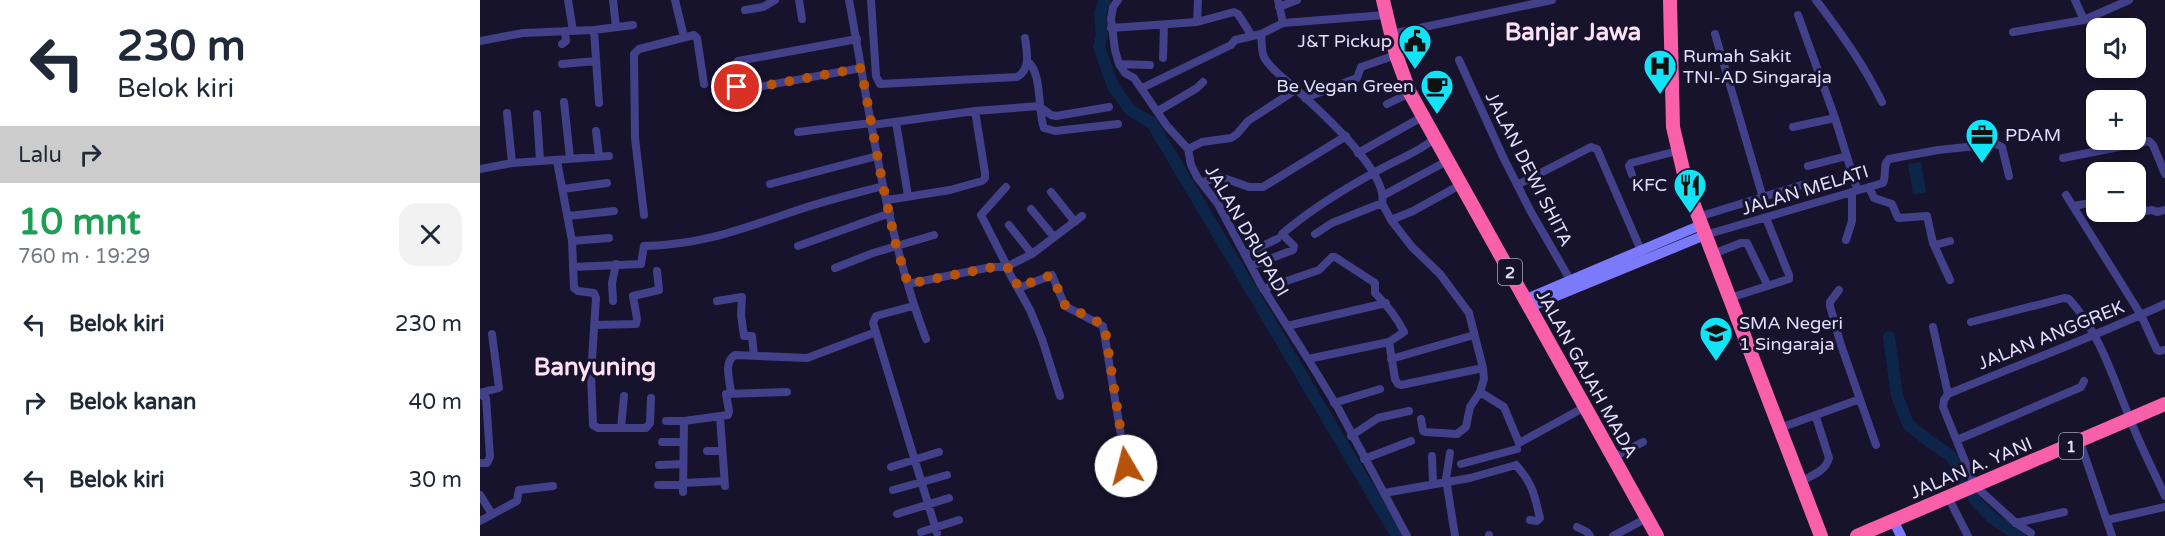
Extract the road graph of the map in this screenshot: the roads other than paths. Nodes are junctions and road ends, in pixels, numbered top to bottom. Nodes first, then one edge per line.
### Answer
1 (568, 0) edge
2 (613, 0) edge
3 (675, 0) edge
4 (775, 0) edge
5 (799, 0) edge
6 (849, 0) edge
7 (871, 0) edge
8 (1118, 0) edge
9 (1198, 0) edge
10 (1297, 0) edge
11 (1383, 0) edge
12 (1550, 0) edge
13 (1670, 0) edge
14 (1816, 0) edge
15 (2075, 0) edge
16 (2129, 0) edge
17 (1278, 3) edge
18 (745, 10) dead end
19 (1386, 15) junction
20 (1798, 15) dead end
21 (802, 20) dead end
22 (2084, 20) junction
23 (1197, 22) junction
24 (1283, 23) junction
25 (633, 25) dead end
26 (1164, 26) junction
27 (616, 27) junction
28 (1112, 28) junction
29 (594, 30) junction
30 (569, 31) junction
31 (2013, 32) dead end
32 (1261, 34) junction
33 (1390, 34) junction
34 (1715, 34) dead end
35 (1252, 36) junction
36 (684, 37) junction
37 (1025, 38) dead end
38 (857, 39) junction
39 (480, 41) edge
40 (562, 44) dead end
41 (1395, 56) junction
42 (1163, 58) dead end
43 (1459, 60) dead end
44 (596, 61) junction
45 (1027, 61) junction
46 (562, 64) dead end
47 (1119, 64) junction
48 (1150, 65) dead end
49 (861, 68) junction
50 (1203, 82) dead end
51 (704, 84) dead end
52 (1142, 88) junction
53 (1297, 89) junction
54 (1410, 93) junction
55 (1305, 98) junction
56 (564, 102) dead end
57 (1882, 102) dead end
58 (599, 103) dead end
59 (1387, 104) dead end
60 (1040, 106) junction
61 (1109, 107) dead end
62 (975, 111) junction
63 (1158, 111) junction
64 (507, 113) dead end
65 (537, 114) dead end
66 (1422, 117) junction
67 (1835, 118) junction
68 (896, 122) junction
69 (871, 124) junction
70 (1118, 124) dead end
71 (1793, 127) dead end
72 (596, 131) dead end
73 (798, 132) dead end
74 (1347, 136) junction
75 (1434, 139) junction
76 (1188, 149) junction
77 (1677, 151) junction
78 (1358, 153) junction
79 (599, 156) junction
80 (609, 156) dead end
81 (877, 156) junction
82 (1846, 156) junction
83 (570, 158) junction
84 (2063, 158) dead end
85 (540, 161) junction
86 (557, 161) junction
87 (1447, 161) junction
88 (512, 163) junction
89 (1808, 166) dead end
90 (480, 169) edge
91 (1374, 172) junction
92 (2165, 174) edge
93 (1632, 175) dead end
94 (2009, 176) dead end
95 (608, 183) dead end
96 (1202, 183) junction
97 (770, 184) dead end
98 (1805, 184) dead end
99 (1460, 185) junction
100 (1517, 185) junction
101 (883, 186) junction
102 (1005, 187) dead end
103 (1869, 187) junction
104 (563, 189) junction
105 (1854, 191) junction
106 (1051, 192) dead end
107 (2066, 195) dead end
108 (908, 196) junction
109 (1763, 198) junction
110 (1383, 199) junction
111 (887, 200) junction
112 (2086, 204) edge
113 (2073, 206) junction
114 (1031, 209) dead end
115 (2165, 210) edge
116 (614, 211) dead end
117 (2146, 211) edge
118 (890, 213) junction
119 (644, 215) dead end
120 (568, 216) junction
121 (1082, 216) dead end
122 (1766, 218) junction
123 (1391, 220) junction
124 (1075, 222) junction
125 (1009, 225) dead end
126 (1701, 226) junction
127 (1316, 234) dead end
128 (934, 235) dead end
129 (1054, 237) junction
130 (609, 238) dead end
131 (1277, 239) dead end
132 (1846, 240) dead end
133 (1950, 241) dead end
134 (572, 242) junction
135 (896, 245) junction
136 (1935, 245) junction
137 (798, 246) dead end
138 (1032, 254) junction
139 (1245, 254) junction
140 (1713, 254) junction
141 (1643, 255) junction
142 (616, 264) junction
143 (1251, 266) junction
144 (573, 267) junction
145 (1006, 267) junction
146 (835, 268) dead end
147 (657, 271) dead end
148 (1950, 280) dead end
149 (908, 284) junction
150 (1573, 284) junction
151 (1768, 286) junction
152 (1019, 288) junction
153 (1263, 289) junction
154 (1839, 290) dead end
155 (1730, 298) junction
156 (613, 301) dead end
157 (717, 301) dead end
158 (1386, 303) junction
159 (1528, 303) junction
160 (2165, 304) edge
161 (913, 306) junction
162 (2141, 315) junction
163 (1971, 322) dead end
164 (595, 325) junction
165 (1287, 326) junction
166 (1933, 327) dead end
167 (876, 332) junction
168 (492, 334) dead end
169 (1474, 335) junction
170 (2095, 335) junction
171 (926, 339) dead end
172 (1389, 342) junction
173 (2165, 350) edge
174 (754, 356) junction
175 (1308, 359) junction
176 (1391, 359) junction
177 (1483, 368) junction
178 (2084, 381) dead end
179 (1380, 389) dead end
180 (787, 392) dead end
181 (1480, 392) junction
182 (480, 393) edge
183 (731, 393) junction
184 (1948, 394) junction
185 (624, 396) dead end
186 (1060, 396) dead end
187 (651, 398) dead end
188 (1860, 399) junction
189 (1334, 403) junction
190 (2165, 404) edge
191 (1585, 407) junction
192 (1409, 411) dead end
193 (720, 417) junction
194 (1816, 417) junction
195 (1421, 419) dead end
196 (2130, 420) junction
197 (666, 421) dead end
198 (684, 421) junction
199 (621, 428) junction
200 (1780, 428) junction
201 (1351, 436) junction
202 (1957, 440) junction
203 (1412, 441) dead end
204 (662, 442) dead end
205 (683, 442) junction
206 (1643, 442) dead end
207 (2080, 442) junction
208 (1518, 446) junction
209 (1876, 446) dead end
210 (707, 451) dead end
211 (722, 451) junction
212 (939, 452) dead end
213 (1450, 453) dead end
214 (1432, 456) dead end
215 (1612, 458) junction
216 (915, 459) junction
217 (1364, 459) junction
218 (480, 463) edge
219 (683, 464) junction
220 (1461, 464) dead end
221 (659, 465) dead end
222 (1516, 465) junction
223 (1126, 466) dead end
224 (891, 467) dead end
225 (947, 475) dead end
226 (922, 482) junction
227 (1800, 482) junction
228 (1447, 483) junction
229 (1433, 484) junction
230 (658, 485) dead end
231 (554, 486) dead end
232 (683, 486) junction
233 (1971, 488) junction
234 (893, 490) dead end
235 (1384, 493) junction
236 (480, 495) edge
237 (2165, 496) edge
238 (1948, 497) junction
239 (949, 498) dead end
240 (928, 504) junction
241 (2165, 507) edge
242 (2064, 512) dead end
243 (492, 514) junction
244 (897, 514) dead end
245 (1647, 518) junction
246 (958, 520) dead end
247 (1530, 520) dead end
248 (1893, 520) junction
249 (2107, 520) junction
250 (480, 521) edge
251 (2016, 523) junction
252 (1577, 527) dead end
253 (936, 530) junction
254 (921, 532) dead end
255 (1876, 533) edge
256 (2031, 533) dead end
257 (1407, 536) edge
258 (1455, 536) edge
259 (1590, 536) edge
260 (1613, 536) edge
261 (1657, 536) edge
262 (1821, 536) edge
263 (1857, 536) edge
264 (1901, 536) edge
265 (1968, 536) edge
266 (2112, 536) edge

1 - 30 street
2 - 27 street
3 - 36 street
4 - 18 street
5 - 21 street
6 - 38 street
7 - 45 street
8 - 28 street
9 - 23 street
10 - 17 street
11 - 19 highway, JALAN GAJAH MADA / 2
12 - 33 street
13 - 77 highway
14 - 57 street
15 - 22 street
16 - 22 street
17 - 24 street
19 - 24 street
19 - 33 highway, JALAN GAJAH MADA / 2
20 - 67 street
22 - 31 street
23 - 26 street
23 - 35 street
24 - 32 street
25 - 27 street
26 - 28 street
26 - 42 street
27 - 29 street
28 - 47 street
29 - 30 street
29 - 44 street
30 - 39 street
30 - 40 street
32 - 35 street
32 - 53 street
33 - 41 highway, JALAN GAJAH MADA / 2
34 - 109 street
35 - 52 street
36 - 51 street
36 - 119 street
37 - 45 street
38 - 49 street
38 - 49 street
41 - 54 highway, JALAN GAJAH MADA / 2
41 - 55 street
43 - 100 street, JALAN DEWI SHITA
44 - 46 street
44 - 58 street
45 - 60 street
47 - 48 street
47 - 52 street, JALAN DRUPADI
49 - 69 street
50 - 63 street
52 - 63 street, JALAN DRUPADI
53 - 55 street
53 - 76 street
54 - 59 street
54 - 66 highway, JALAN GAJAH MADA / 2
55 - 74 street
56 - 83 street
60 - 61 street
60 - 62 street
60 - 70 street
62 - 68 street
62 - 108 street
63 - 76 street, JALAN DRUPADI
64 - 88 street
65 - 85 street
66 - 75 highway, JALAN GAJAH MADA / 2
66 - 78 street
67 - 71 street
67 - 82 street
68 - 69 street
68 - 108 street
69 - 73 street
69 - 81 street
72 - 79 street
74 - 78 street
74 - 96 street
75 - 87 highway, JALAN GAJAH MADA / 2
75 - 91 street
76 - 96 street, JALAN DRUPADI
77 - 93 street
77 - 126 highway
78 - 91 street
79 - 80 street
79 - 83 street
81 - 97 street
81 - 101 street
82 - 89 street
82 - 105 street
83 - 86 street
84 - 92 street
85 - 86 street
85 - 88 street
86 - 104 street
87 - 99 highway, JALAN GAJAH MADA / 2
87 - 110 street
88 - 90 street
91 - 110 street
91 - 143 street
94 - 103 street, JALAN MELATI
95 - 104 street
96 - 139 street, JALAN DRUPADI
98 - 109 street
99 - 123 street
99 - 159 highway, JALAN GAJAH MADA / 2
100 - 141 street
100 - 150 street, JALAN DEWI SHITA
101 - 111 street
101 - 142 street
102 - 145 street
103 - 105 street, JALAN MELATI
103 - 136 street
104 - 120 street
105 - 122 street, JALAN MELATI
105 - 132 street
106 - 124 street
107 - 113 street
108 - 111 street
109 - 126 street
110 - 123 street
110 - 127 street
111 - 118 street
112 - 113 street
113 - 162 street
114 - 129 street
115 - 117 street
116 - 120 street
118 - 135 street
118 - 137 street
120 - 134 street
121 - 124 street
122 - 126 street, JALAN MELATI
122 - 151 street
123 - 169 street
124 - 129 street
125 - 138 street
126 - 140 highway
126 - 141 street
128 - 135 street
129 - 138 street
130 - 134 street
131 - 139 street
133 - 136 street
134 - 144 street
135 - 146 street
135 - 149 street
136 - 148 street
138 - 145 street
139 - 143 street, JALAN DRUPADI
140 - 151 street
140 - 155 highway
141 - 150 street
142 - 144 street
142 - 156 street
143 - 153 street, JALAN DRUPADI
144 - 164 street
145 - 149 street
145 - 152 street
147 - 164 street
149 - 161 street
150 - 159 street
151 - 155 street
152 - 186 street
152 - 223 street
153 - 158 street
153 - 165 street, JALAN DRUPADI
154 - 188 street
155 - 200 highway
157 - 174 street
158 - 165 street
158 - 172 street
159 - 191 highway, JALAN GAJAH MADA / 2
160 - 162 street, JALAN ANGGREK
161 - 167 street
161 - 171 street
162 - 170 street, JALAN ANGGREK
162 - 173 street
163 - 170 street
164 - 199 street
165 - 175 street, JALAN DRUPADI
166 - 184 street
167 - 174 street
167 - 216 street
168 - 182 street
169 - 176 street
169 - 177 street
170 - 184 street, JALAN ANGGREK
170 - 196 street
172 - 175 street
172 - 176 street
174 - 183 street
175 - 189 street, JALAN DRUPADI
176 - 177 street
177 - 181 street
178 - 202 street
179 - 189 street
180 - 183 street
181 - 195 street
181 - 208 street
182 - 218 street
183 - 193 street
184 - 202 street
185 - 199 street
187 - 199 street
188 - 194 street
188 - 209 street
189 - 201 street, JALAN DRUPADI
190 - 196 highway, JALAN A. YANI / 1
191 - 208 street
191 - 215 highway, JALAN GAJAH MADA / 2
192 - 201 street
193 - 198 street
193 - 211 street
194 - 200 street
194 - 227 street
196 - 207 highway, JALAN A. YANI / 1
196 - 237 street
197 - 198 street
198 - 205 street
200 - 227 highway
201 - 217 street, JALAN DRUPADI
202 - 233 street
203 - 217 street
204 - 205 street
205 - 219 street
206 - 215 street
207 - 233 highway, JALAN A. YANI / 1
207 - 249 street
208 - 220 street
208 - 222 street
210 - 211 street
211 - 232 street
212 - 216 street
213 - 228 street
214 - 229 street
215 - 245 highway, JALAN GAJAH MADA / 2
216 - 224 street
216 - 226 street
217 - 235 street, JALAN DRUPADI
219 - 221 street
219 - 232 street
222 - 228 street
222 - 247 street
225 - 226 street
226 - 234 street
226 - 240 street
227 - 262 highway
228 - 229 street
228 - 258 street
229 - 235 street
230 - 232 street
231 - 243 street
233 - 238 highway, JALAN A. YANI / 1
233 - 251 street
235 - 257 street, JALAN DRUPADI
236 - 243 street
238 - 248 highway, JALAN A. YANI / 1
238 - 265 street
239 - 240 street
240 - 244 street
240 - 253 street
241 - 249 street
242 - 251 street
243 - 250 street
245 - 260 street
245 - 261 highway, JALAN GAJAH MADA / 2
246 - 253 street
248 - 255 highway, JALAN A. YANI / 1
248 - 264 street
249 - 266 street
251 - 256 street
252 - 259 street
253 - 254 street
255 - 263 highway, JALAN A. YANI / 1

